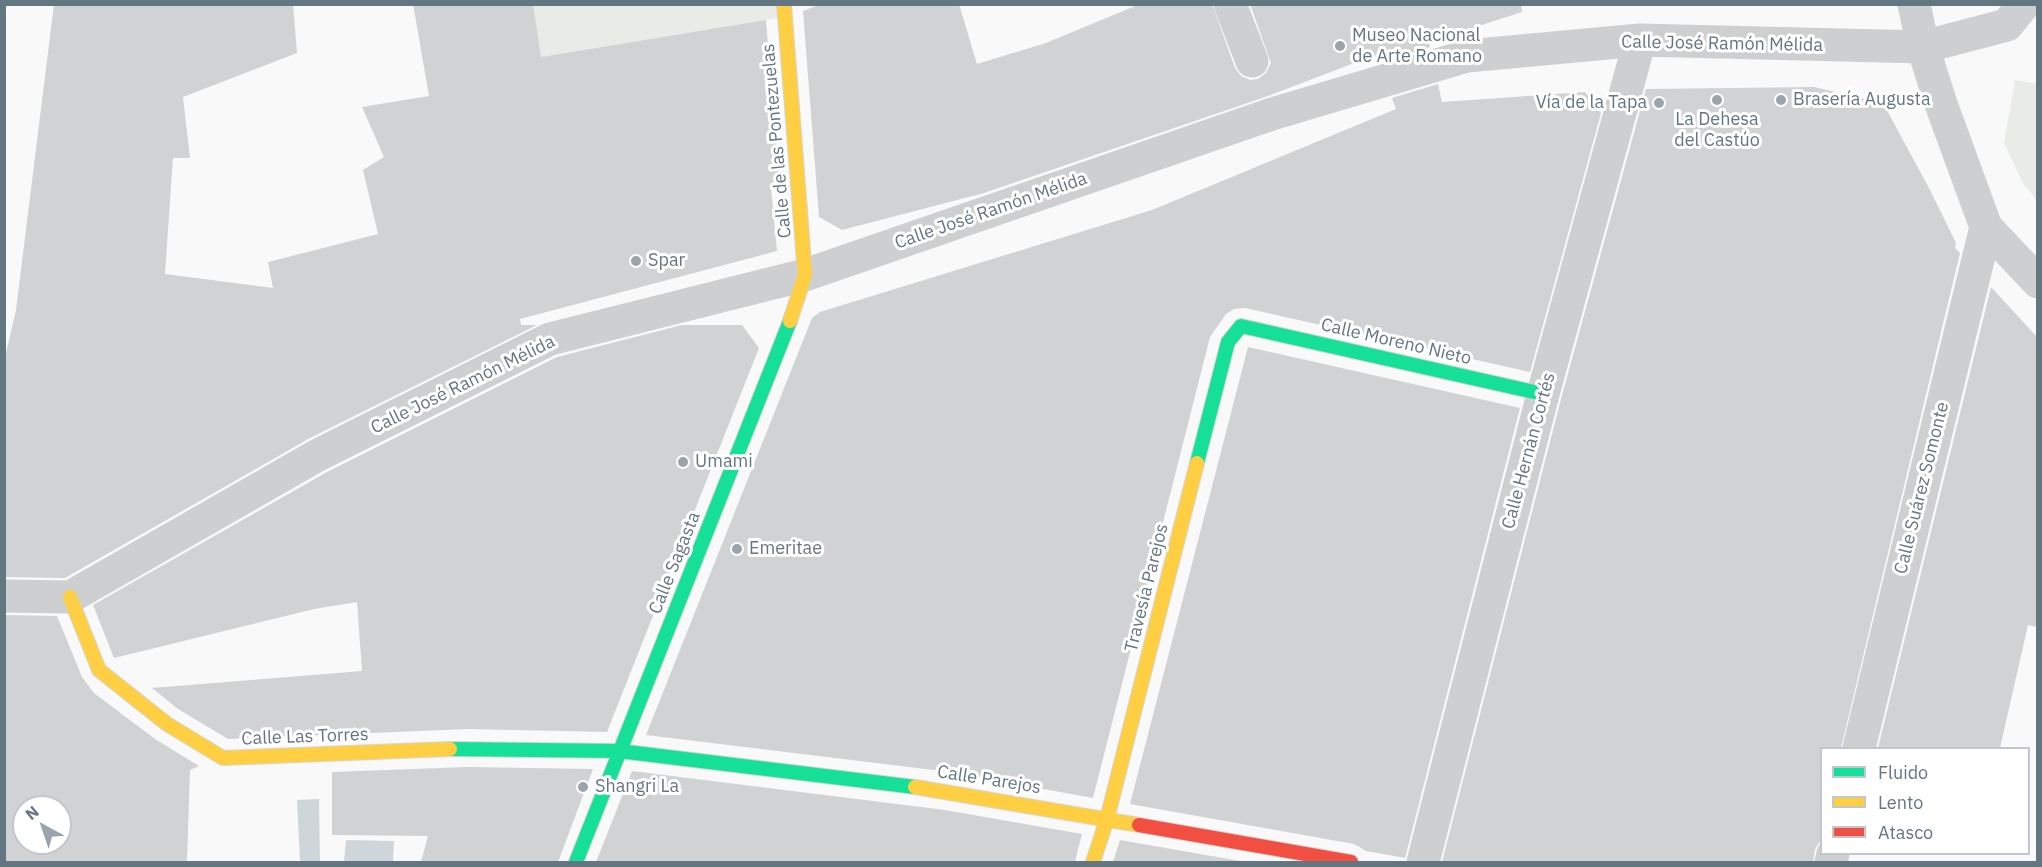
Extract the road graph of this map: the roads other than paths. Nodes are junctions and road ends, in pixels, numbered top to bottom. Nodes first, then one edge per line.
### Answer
1 (784, 4) edge
2 (1230, 4) edge
3 (1914, 4) edge
4 (2024, 4) edge
5 (1640, 40) junction
6 (1923, 47) junction
7 (1252, 61) dead end
8 (1986, 227) junction
9 (805, 275) junction
10 (2037, 282) edge
11 (1241, 326) joint
12 (1543, 394) junction
13 (4, 596) edge
14 (70, 597) junction
15 (1858, 747) edge
16 (620, 752) junction
17 (1107, 819) junction
18 (576, 862) edge
19 (1093, 862) edge
20 (1351, 862) edge
21 (1423, 862) edge

1 - 9 street, Calle de las Pontezuelas
2 - 7 street
3 - 6 street
4 - 6 street, Calle José Ramón Mélida
5 - 6 street, Calle José Ramón Mélida
5 - 9 street, Calle José Ramón Mélida
5 - 12 street, Calle Hernán Cortés
6 - 8 street
8 - 10 street
8 - 15 street, Calle Suárez Somonte
9 - 14 street, Calle José Ramón Mélida
9 - 16 street, Calle Sagasta
11 - 12 street, Calle Moreno Nieto
11 - 17 street, Travesía Parejos
12 - 21 street, Calle Hernán Cortés
13 - 14 street
14 - 16 street, Calle Las Torres
16 - 17 street, Calle Parejos
16 - 18 street, Calle Sagasta
17 - 19 street, Travesía Parejos
17 - 20 street, Calle Parejos

